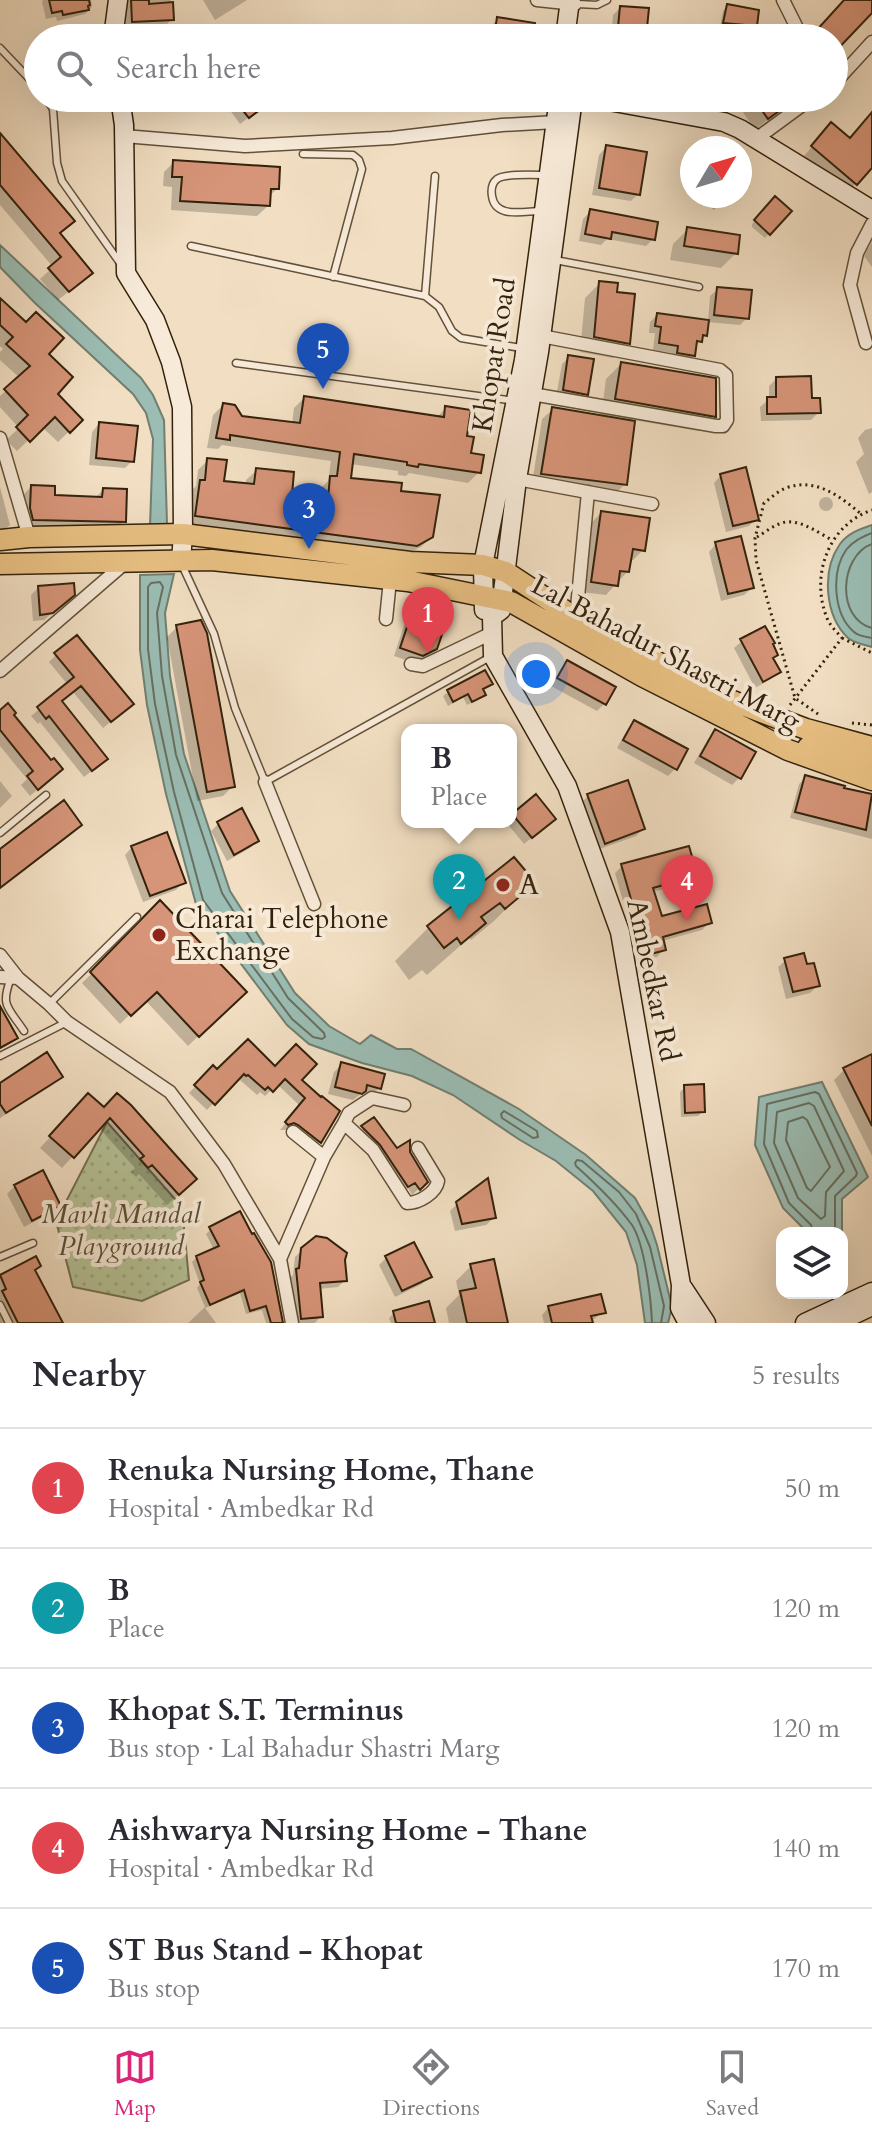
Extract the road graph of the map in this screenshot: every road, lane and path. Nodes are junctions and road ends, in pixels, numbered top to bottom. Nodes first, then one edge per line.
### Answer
1 (118, 0) edge
2 (537, 0) edge
3 (607, 0) edge
4 (783, 0) edge
5 (574, 2) edge
6 (115, 24) edge
7 (568, 24) edge
8 (575, 24) edge
9 (795, 24) edge
10 (872, 42) edge
11 (0, 48) edge
12 (848, 65) edge
13 (24, 73) edge
14 (53, 112) edge
15 (121, 112) edge
16 (557, 112) edge
17 (571, 112) edge
18 (669, 112) edge
19 (793, 112) edge
20 (556, 122) junction
21 (124, 136) junction
22 (756, 139) junction
23 (303, 154) dead end
24 (549, 175) junction
25 (435, 176) dead end
26 (544, 210) junction
27 (872, 210) edge
28 (872, 224) edge
29 (191, 246) dead end
30 (552, 259) junction
31 (126, 273) junction
32 (333, 277) junction
33 (699, 287) dead end
34 (425, 296) junction
35 (866, 343) dead end
36 (535, 346) junction
37 (236, 363) dead end
38 (527, 399) junction
39 (0, 438) edge
40 (517, 479) junction
41 (588, 492) junction
42 (652, 504) dead end
43 (872, 510) edge
44 (861, 514) junction
45 (183, 534) junction
46 (29, 537) junction
47 (755, 538) junction
48 (832, 540) junction
49 (1, 551) edge
50 (181, 561) junction
51 (125, 563) junction
52 (483, 565) junction
53 (506, 572) junction
54 (390, 580) junction
55 (492, 612) junction
56 (576, 618) junction
57 (386, 619) dead end
58 (842, 638) junction
59 (872, 653) edge
60 (493, 656) junction
61 (411, 664) dead end
62 (0, 671) edge
63 (795, 698) junction
64 (820, 715) dead end
65 (850, 723) dead end
66 (794, 724) junction
67 (872, 725) edge
68 (814, 746) junction
69 (872, 747) edge
70 (788, 750) junction
71 (872, 762) edge
72 (872, 780) edge
73 (265, 782) junction
74 (46, 795) dead end
75 (0, 833) edge
76 (314, 904) dead end
77 (137, 917) dead end
78 (0, 955) edge
79 (10, 978) edge
80 (49, 1004) junction
81 (67, 1022) junction
82 (24, 1031) dead end
83 (0, 1056) edge
84 (404, 1105) dead end
85 (344, 1123) junction
86 (293, 1132) dead end
87 (418, 1148) dead end
88 (324, 1157) junction
89 (33, 1243) dead end
90 (0, 1257) edge
91 (280, 1259) junction
92 (681, 1285) junction
93 (872, 1292) edge
94 (0, 1305) edge
95 (872, 1306) edge
96 (9, 1323) edge
97 (292, 1323) edge
98 (688, 1323) edge
99 (706, 1323) edge
100 (805, 1323) edge
101 (836, 1323) edge

1 - 6 main road
2 - 5 street
3 - 5 lane
4 - 9 street
5 - 7 main road
5 - 8 main road
10 - 12 street
11 - 13 lane
14 - 31 lane
15 - 21 main road
16 - 20 main road, Khopat Road
17 - 30 main road, Khopat Road
18 - 22 main road
19 - 22 street
20 - 21 street
20 - 24 main road, Khopat Road
21 - 31 main road
22 - 27 main road
23 - 32 lane
24 - 26 main road, Khopat Road
24 - 26 lane
25 - 34 lane
26 - 36 main road, Khopat Road
28 - 35 street
29 - 32 lane
30 - 33 lane
30 - 36 main road, Khopat Road
31 - 45 main road
32 - 34 lane
34 - 36 lane
36 - 38 main road, Khopat Road
36 - 38 street
37 - 38 lane
38 - 40 main road, Khopat Road
38 - 52 main road, Khopat Road
39 - 46 street
40 - 41 street
40 - 53 main road, Khopat Road
41 - 42 street
41 - 56 street
43 - 44 path
44 - 47 path
44 - 48 path
45 - 46 main road, Lal Bahadur Shastri Marg
45 - 50 main road
45 - 52 main road, Lal Bahadur Shastri Marg
46 - 49 main road, Lal Bahadur Shastri Marg
47 - 48 path
47 - 63 path
48 - 58 path
49 - 51 main road, Lal Bahadur Shastri Marg
50 - 51 main road, Lal Bahadur Shastri Marg
50 - 54 main road, Lal Bahadur Shastri Marg
50 - 73 lane
51 - 62 street
52 - 53 main road, Lal Bahadur Shastri Marg
52 - 55 main road, Khopat Road
53 - 55 main road, Khopat Road
53 - 56 main road, Lal Bahadur Shastri Marg
54 - 55 main road, Lal Bahadur Shastri Marg
54 - 57 street
55 - 60 main road, Ambedkar Rd
55 - 61 street
55 - 70 main road, Lal Bahadur Shastri Marg
56 - 66 main road, Lal Bahadur Shastri Marg
58 - 59 path
58 - 63 path
60 - 73 lane
60 - 92 main road, Ambedkar Rd
63 - 64 path
65 - 67 path
66 - 68 main road
66 - 69 main road, Lal Bahadur Shastri Marg
68 - 70 main road
68 - 71 main road
70 - 72 main road, Lal Bahadur Shastri Marg
73 - 76 street
74 - 75 lane
77 - 80 lane
78 - 79 street
79 - 80 street
79 - 82 lane
80 - 81 street
81 - 83 lane
81 - 91 street
84 - 85 street
85 - 87 street
85 - 88 street
86 - 88 street
88 - 91 street
89 - 90 lane
91 - 97 street
92 - 98 main road
92 - 99 main road, Ambedkar Rd
93 - 100 main road
94 - 96 lane
95 - 101 main road

